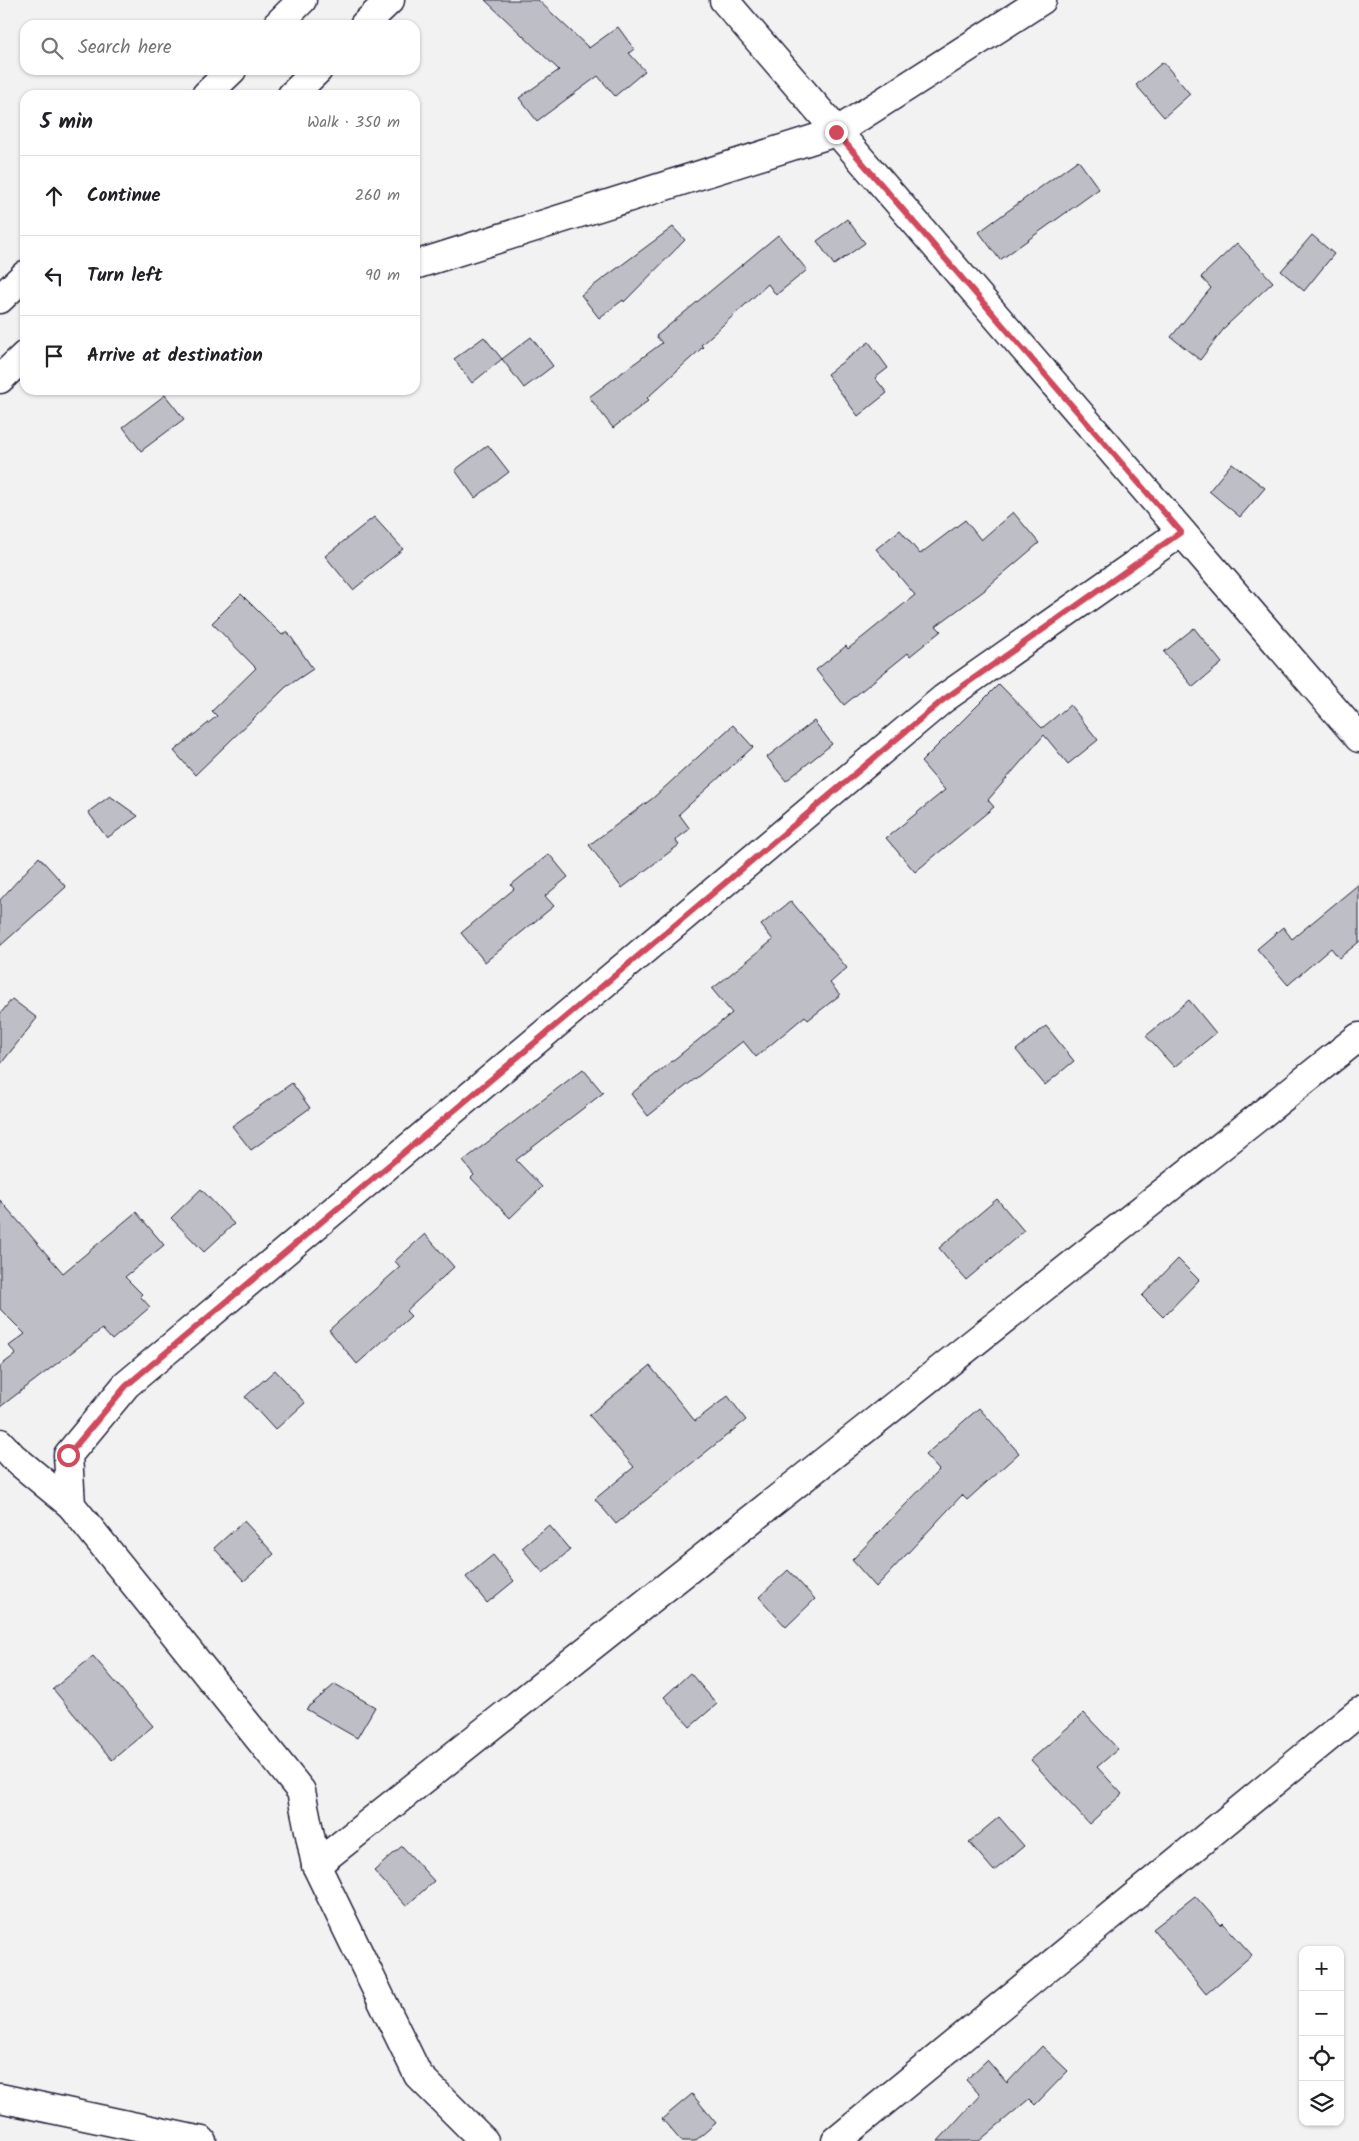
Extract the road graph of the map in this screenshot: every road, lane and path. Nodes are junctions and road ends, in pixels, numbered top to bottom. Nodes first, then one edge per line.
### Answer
1 (302, 0) edge
2 (390, 0) edge
3 (724, 0) edge
4 (1042, 0) edge
5 (282, 20) edge
6 (369, 20) edge
7 (227, 75) edge
8 (313, 75) edge
9 (211, 90) edge
10 (297, 90) edge
11 (836, 132) junction
12 (420, 263) edge
13 (20, 280) edge
14 (0, 299) edge
15 (20, 360) edge
16 (0, 379) edge
17 (1181, 532) junction
18 (1359, 738) edge
19 (1359, 1037) edge
20 (0, 1443) edge
21 (71, 1505) junction
22 (1359, 1712) edge
23 (316, 1865) junction
24 (0, 2098) edge
25 (202, 2141) edge
26 (484, 2141) edge
27 (836, 2141) edge

1 - 5 street
2 - 6 street
3 - 11 street
4 - 11 street
7 - 9 street
8 - 10 street
11 - 12 street
11 - 17 street
13 - 14 street
15 - 16 street
17 - 18 street
17 - 21 street
19 - 23 street
20 - 21 street
21 - 23 street
22 - 27 street
23 - 26 street
24 - 25 street

